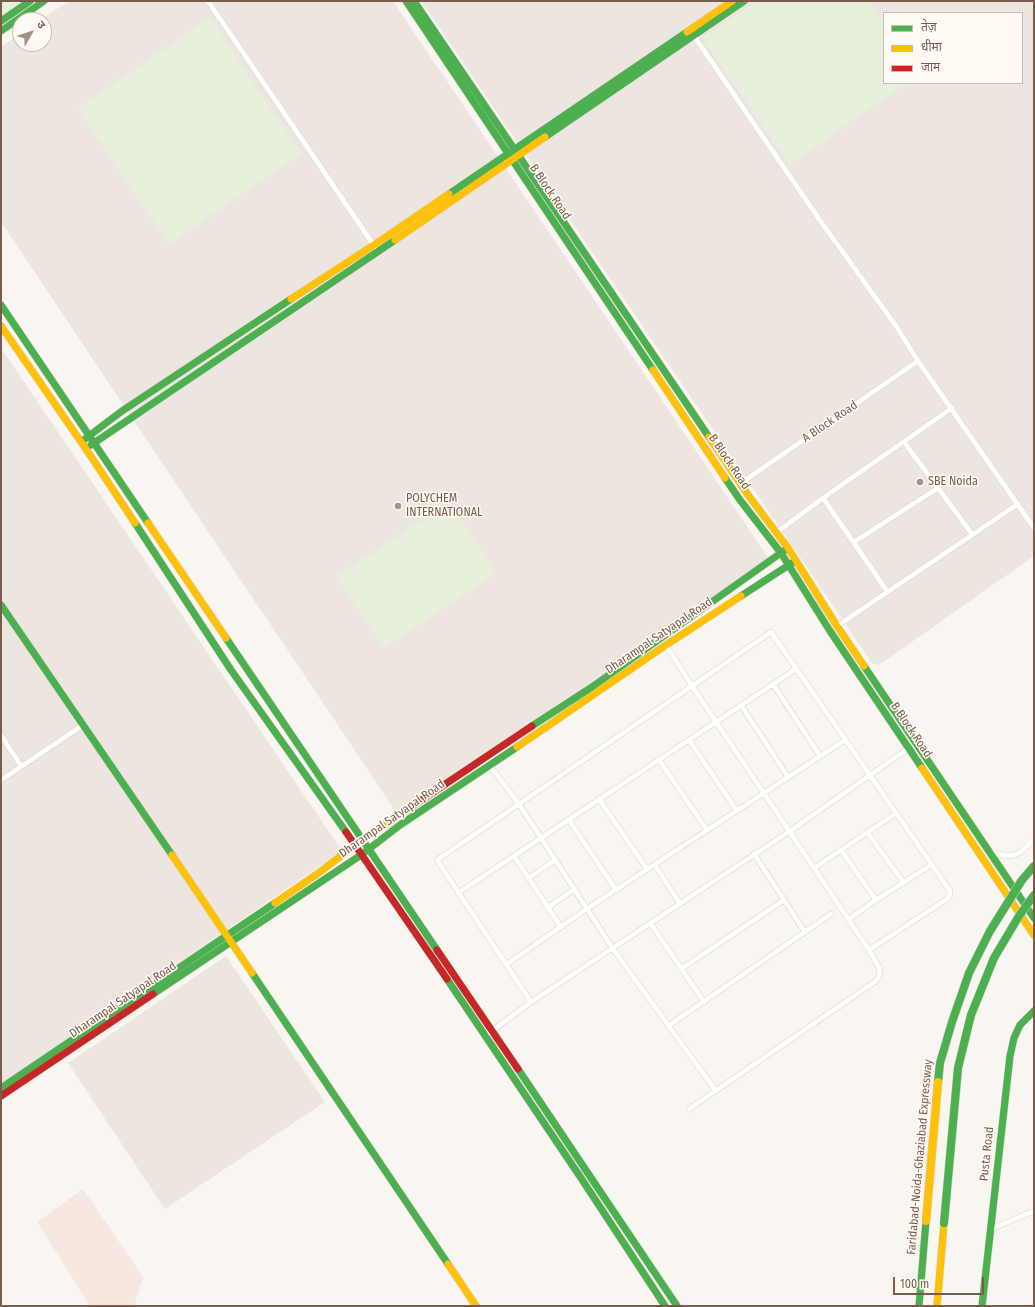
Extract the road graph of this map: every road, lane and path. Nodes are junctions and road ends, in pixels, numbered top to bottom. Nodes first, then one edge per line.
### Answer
1 (30, 1) edge
2 (44, 1) edge
3 (208, 1) edge
4 (406, 1) edge
5 (414, 1) edge
6 (732, 1) edge
7 (744, 1) edge
8 (1, 21) edge
9 (1, 31) edge
10 (692, 33) junction
11 (514, 154) junction
12 (376, 248) junction
13 (1, 305) edge
14 (1, 326) edge
15 (918, 361) junction
16 (952, 408) junction
17 (91, 440) junction
18 (904, 442) junction
19 (84, 445) junction
20 (740, 483) junction
21 (938, 488) junction
22 (824, 498) junction
23 (1018, 504) junction
24 (1034, 528) edge
25 (777, 532) junction
26 (972, 534) junction
27 (854, 542) junction
28 (788, 548) junction
29 (781, 553) junction
30 (792, 563) junction
31 (887, 591) junction
32 (1, 605) edge
33 (837, 626) junction
34 (666, 645) junction
35 (796, 669) junction
36 (773, 684) junction
37 (692, 686) junction
38 (741, 705) junction
39 (716, 722) junction
40 (83, 725) junction
41 (1, 735) edge
42 (689, 740) junction
43 (845, 740) junction
44 (909, 748) junction
45 (820, 756) junction
46 (659, 760) junction
47 (21, 766) junction
48 (490, 766) junction
49 (869, 775) junction
50 (788, 777) junction
51 (1, 780) edge
52 (764, 793) junction
53 (599, 799) junction
54 (519, 804) junction
55 (737, 811) junction
56 (895, 814) junction
57 (569, 820) junction
58 (707, 830) junction
59 (790, 831) junction
60 (867, 832) junction
61 (541, 838) junction
62 (1034, 839) edge
63 (362, 840) junction
64 (354, 845) junction
65 (369, 849) junction
66 (841, 850) junction
67 (989, 851) junction
68 (754, 854) junction
69 (361, 855) junction
70 (514, 856) junction
71 (556, 860) junction
72 (655, 865) junction
73 (931, 865) junction
74 (1034, 866) edge
75 (814, 868) junction
76 (647, 870) junction
77 (529, 878) junction
78 (904, 883) junction
79 (575, 889) junction
80 (616, 890) junction
81 (458, 893) junction
82 (1034, 895) edge
83 (784, 900) junction
84 (876, 900) junction
85 (680, 904) junction
86 (548, 907) junction
87 (588, 908) junction
88 (831, 914) dead end
89 (1034, 918) edge
90 (848, 919) junction
91 (651, 924) junction
92 (561, 927) junction
93 (805, 932) junction
94 (1034, 935) edge
95 (229, 939) junction
96 (613, 949) junction
97 (869, 950) junction
98 (507, 964) junction
99 (681, 969) junction
100 (531, 1002) junction
101 (704, 1002) junction
102 (1034, 1011) edge
103 (668, 1026) junction
104 (492, 1030) junction
105 (485, 1036) junction
106 (716, 1091) junction
107 (2, 1092) edge
108 (689, 1109) dead end
109 (1034, 1211) edge
110 (991, 1229) junction
111 (476, 1306) edge
112 (664, 1306) edge
113 (677, 1306) edge
114 (919, 1306) edge
115 (937, 1306) edge
116 (982, 1306) edge

1 - 8 street
2 - 9 street
3 - 12 street
4 - 11 street, B Block Road
5 - 11 street, B Block Road
6 - 10 street
7 - 10 street
10 - 11 street
10 - 15 street
11 - 12 street
11 - 20 street, B Block Road
11 - 29 street, B Block Road
12 - 17 street
13 - 17 street
14 - 19 street
15 - 16 street
15 - 20 street, A Block Road
16 - 18 street
16 - 23 street
17 - 19 street
17 - 63 street
18 - 21 street
18 - 22 street
19 - 64 street
20 - 25 street, B Block Road
21 - 26 street
21 - 27 street
22 - 25 street
22 - 27 street
23 - 24 street
23 - 26 street
25 - 28 street, B Block Road
26 - 31 street
27 - 31 street
28 - 29 street, Dharampal Satyapal Road
28 - 30 street, B Block Road
29 - 30 street, B Block Road
29 - 63 street, Dharampal Satyapal Road
30 - 33 street, B Block Road
30 - 34 street, Dharampal Satyapal Road
30 - 44 street, B Block Road
31 - 33 street
32 - 40 street
33 - 67 street, B Block Road
34 - 37 street
34 - 48 street, Dharampal Satyapal Road
35 - 36 street
35 - 37 street
35 - 43 street
36 - 38 street
36 - 45 street
37 - 39 street
37 - 54 street
38 - 39 street
38 - 50 street
39 - 42 street
39 - 52 street
40 - 47 street
40 - 95 street
41 - 47 street
42 - 46 street
42 - 55 street
43 - 45 street
43 - 49 street
44 - 49 street
44 - 94 street, B Block Road
45 - 50 street
46 - 53 street
46 - 58 street
47 - 51 street
48 - 54 street
48 - 65 street, Dharampal Satyapal Road
49 - 56 street
49 - 59 street
50 - 52 street
52 - 55 street
52 - 59 street
53 - 57 street
53 - 76 street
54 - 61 street
54 - 81 street
55 - 58 street
56 - 60 street
56 - 73 street
57 - 61 street
57 - 80 street
58 - 72 street
59 - 68 street
59 - 75 street
60 - 66 street
60 - 78 street
61 - 70 street
61 - 71 street
62 - 67 street
63 - 64 street, Dharampal Satyapal Road
63 - 65 street
64 - 69 street
64 - 95 street, Dharampal Satyapal Road
65 - 69 street, Dharampal Satyapal Road
65 - 104 street
66 - 75 street
66 - 84 street
67 - 89 street, B Block Road
68 - 83 street
68 - 85 street
69 - 95 street, Dharampal Satyapal Road
69 - 105 street
70 - 77 street
70 - 81 street
71 - 77 street
71 - 79 street
72 - 76 street
72 - 85 street
73 - 78 street
73 - 97 street
74 - 114 street, Faridabad-Noida-Ghaziabad Expressway, bridge
75 - 90 street
76 - 80 street
77 - 86 street
78 - 84 street
79 - 86 street
79 - 87 street
80 - 87 street
81 - 98 street
82 - 115 street, bridge
83 - 93 street
83 - 99 street
84 - 90 street
85 - 91 street
86 - 92 street
87 - 92 street
87 - 96 street
88 - 93 street
90 - 97 street
91 - 96 street
91 - 99 street
92 - 98 street
93 - 101 street
95 - 107 street, Dharampal Satyapal Road
95 - 111 street
96 - 100 street
96 - 103 street
97 - 106 street
98 - 100 street
99 - 101 street
100 - 104 street
101 - 103 street
102 - 110 street, Pusta Road
103 - 106 street
104 - 105 street
104 - 113 street
105 - 112 street
106 - 108 street
109 - 110 street
110 - 116 street, Pusta Road

